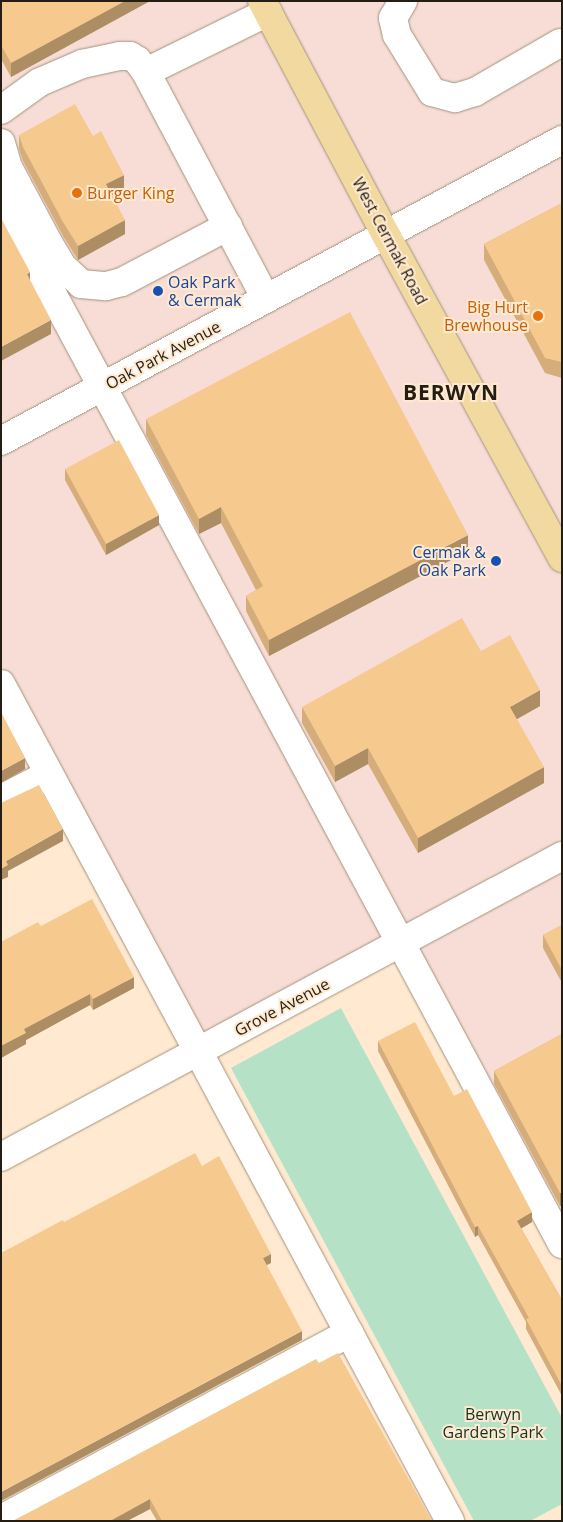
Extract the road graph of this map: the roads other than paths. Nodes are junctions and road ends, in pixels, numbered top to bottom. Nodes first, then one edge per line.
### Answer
1 (403, 1) edge
2 (265, 7) edge
3 (560, 43) dead end
4 (146, 72) junction
5 (1, 110) edge
6 (562, 140) edge
7 (1, 143) edge
8 (1, 198) edge
9 (228, 226) junction
10 (386, 234) junction
11 (266, 299) junction
12 (102, 387) junction
13 (1, 441) edge
14 (562, 558) edge
15 (1, 684) edge
16 (49, 774) junction
17 (1, 799) edge
18 (562, 856) edge
19 (400, 943) junction
20 (198, 1051) junction
21 (1, 1157) edge
22 (562, 1244) edge
23 (350, 1333) junction
24 (1, 1519) edge
25 (450, 1521) edge

1 - 3 street
2 - 4 street
2 - 10 main road, West Cermak Road
4 - 5 street
4 - 9 street
6 - 10 street, Oak Park Avenue
7 - 9 street
8 - 12 street
9 - 11 street
10 - 11 street, Oak Park Avenue
10 - 14 main road, West Cermak Road
11 - 12 street, Oak Park Avenue
12 - 13 street, Oak Park Avenue
12 - 19 street
15 - 16 street
16 - 17 street
16 - 20 street
18 - 19 street, Grove Avenue
19 - 20 street, Grove Avenue
19 - 22 street
20 - 21 street, Grove Avenue
20 - 23 street
23 - 24 street
23 - 25 street

